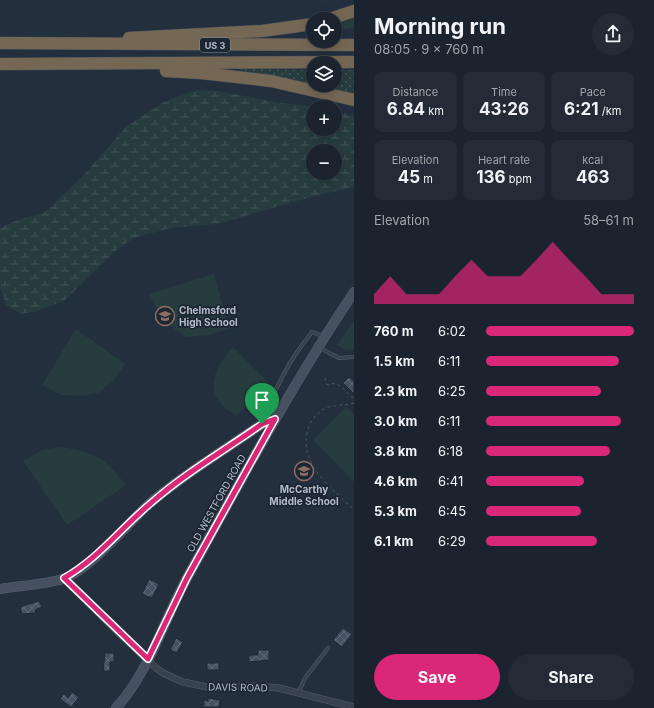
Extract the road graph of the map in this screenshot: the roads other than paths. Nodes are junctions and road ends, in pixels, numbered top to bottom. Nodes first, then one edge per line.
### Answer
1 (354, 11) edge
2 (342, 15) edge
3 (306, 25) edge
4 (0, 44) edge
5 (76, 45) junction
6 (354, 45) edge
7 (354, 62) edge
8 (0, 64) edge
9 (83, 65) junction
10 (354, 100) edge
11 (354, 292) edge
12 (325, 337) junction
13 (318, 347) junction
14 (352, 357) edge
15 (354, 362) edge
16 (266, 405) dead end
17 (275, 419) junction
18 (64, 578) junction
19 (0, 589) edge
20 (328, 648) dead end
21 (148, 659) junction
22 (298, 694) junction
23 (116, 708) edge
24 (354, 708) edge

1 - 2 highway
3 - 5 highway
4 - 5 highway, US 3
5 - 6 highway, US 3
7 - 9 highway, US 3
8 - 9 highway, US 3
9 - 10 highway
11 - 12 main road, OLD WESTFORD ROAD
12 - 13 main road, OLD WESTFORD ROAD
12 - 16 lane
13 - 14 lane
13 - 17 main road, OLD WESTFORD ROAD
14 - 15 lane
17 - 18 main road
17 - 21 main road, OLD WESTFORD ROAD
18 - 19 main road
18 - 21 street, DAVIS ROAD
20 - 22 lane
21 - 22 street, DAVIS ROAD
21 - 23 main road, OLD WESTFORD ROAD
22 - 24 street, DAVIS ROAD

